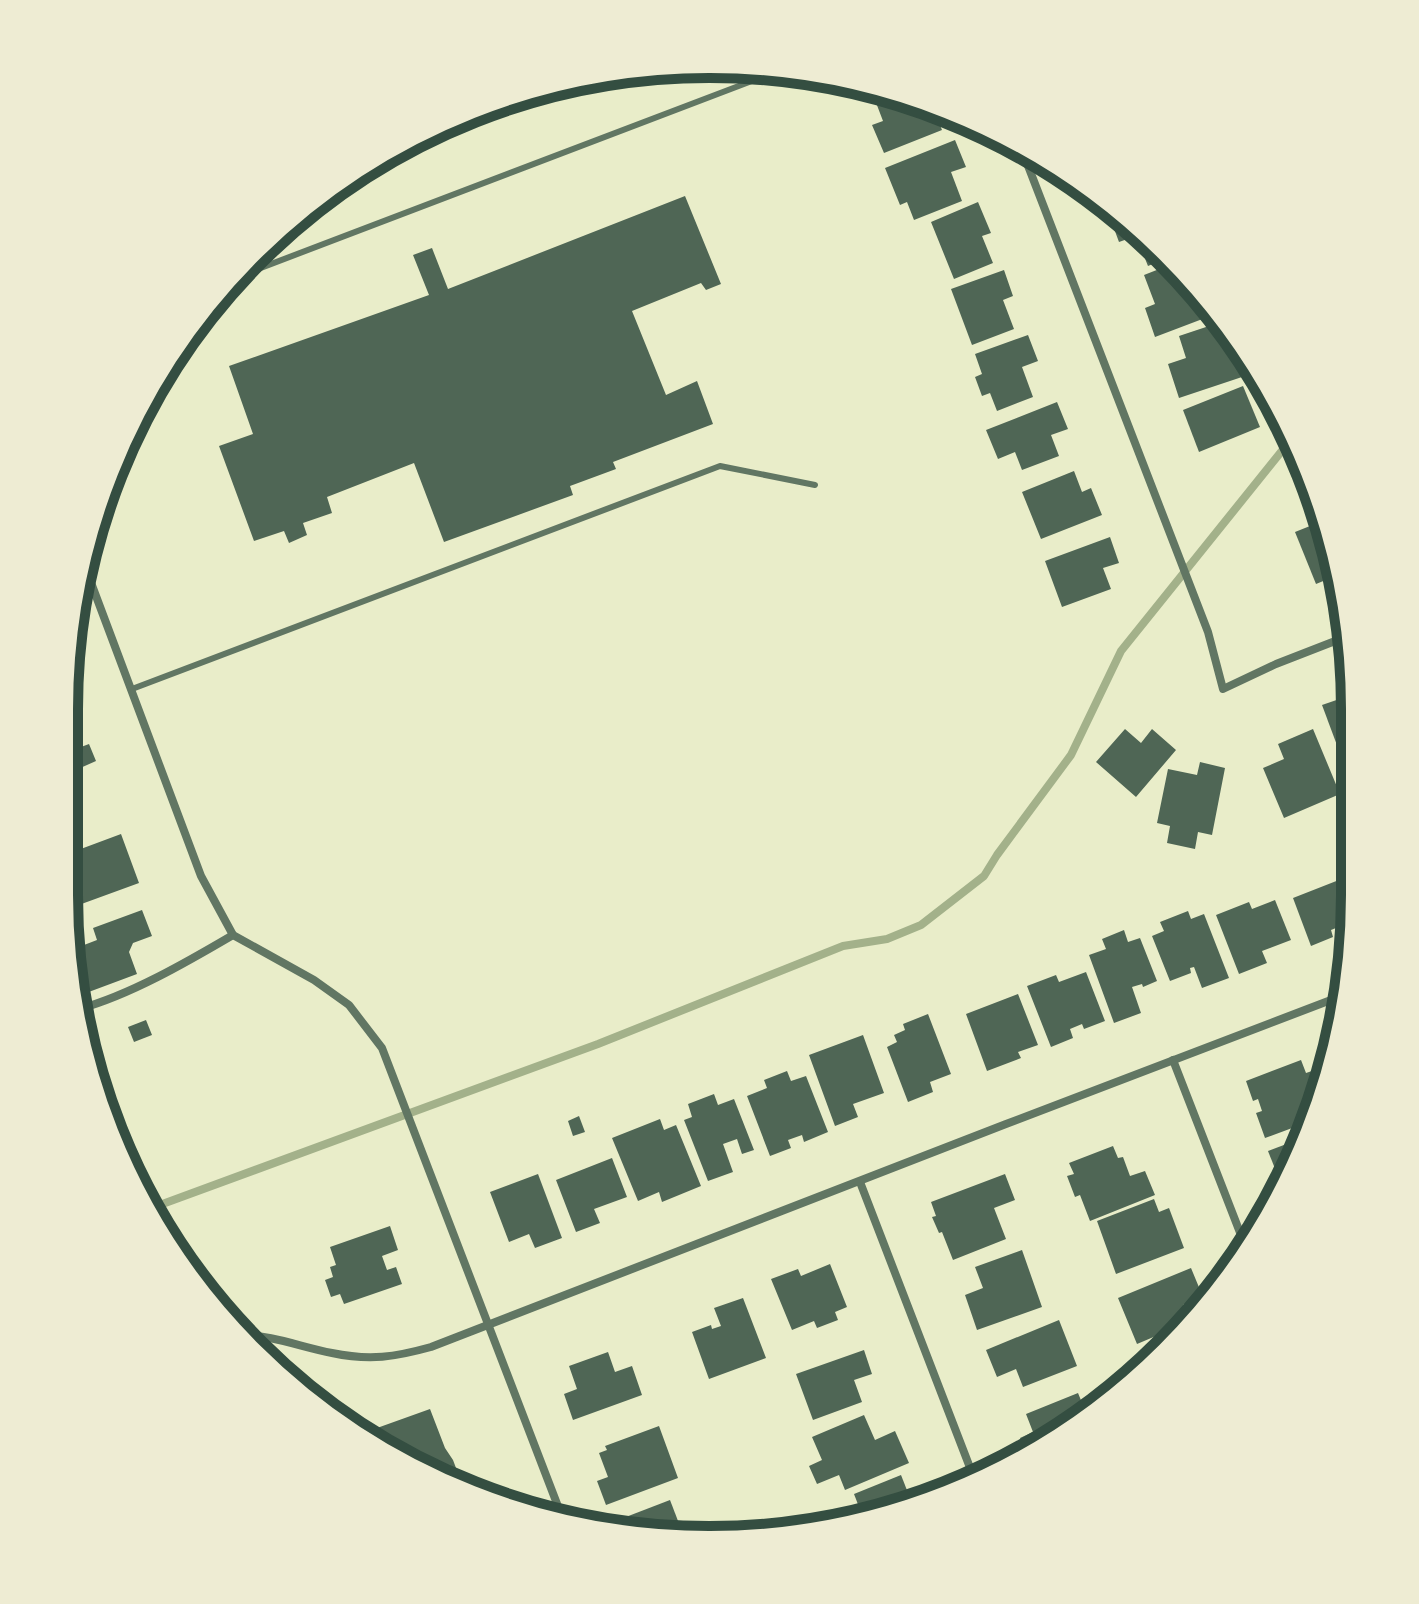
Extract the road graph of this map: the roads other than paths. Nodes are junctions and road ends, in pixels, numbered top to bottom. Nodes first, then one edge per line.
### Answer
1 (756, 79) edge
2 (1027, 164) edge
3 (257, 269) edge
4 (815, 485) dead end
5 (91, 582) edge
6 (1337, 640) edge
7 (132, 689) junction
8 (233, 935) junction
9 (1332, 1000) edge
10 (88, 1007) edge
11 (1173, 1060) junction
12 (860, 1182) junction
13 (1241, 1235) edge
14 (488, 1325) junction
15 (258, 1335) edge
16 (971, 1469) edge
17 (558, 1507) edge

1 - 3 lane
2 - 6 street
4 - 7 lane
5 - 7 street
7 - 8 street
8 - 10 street
8 - 14 street
9 - 11 street
11 - 12 street
11 - 13 street
12 - 14 street
12 - 16 street
14 - 15 street
14 - 17 street

